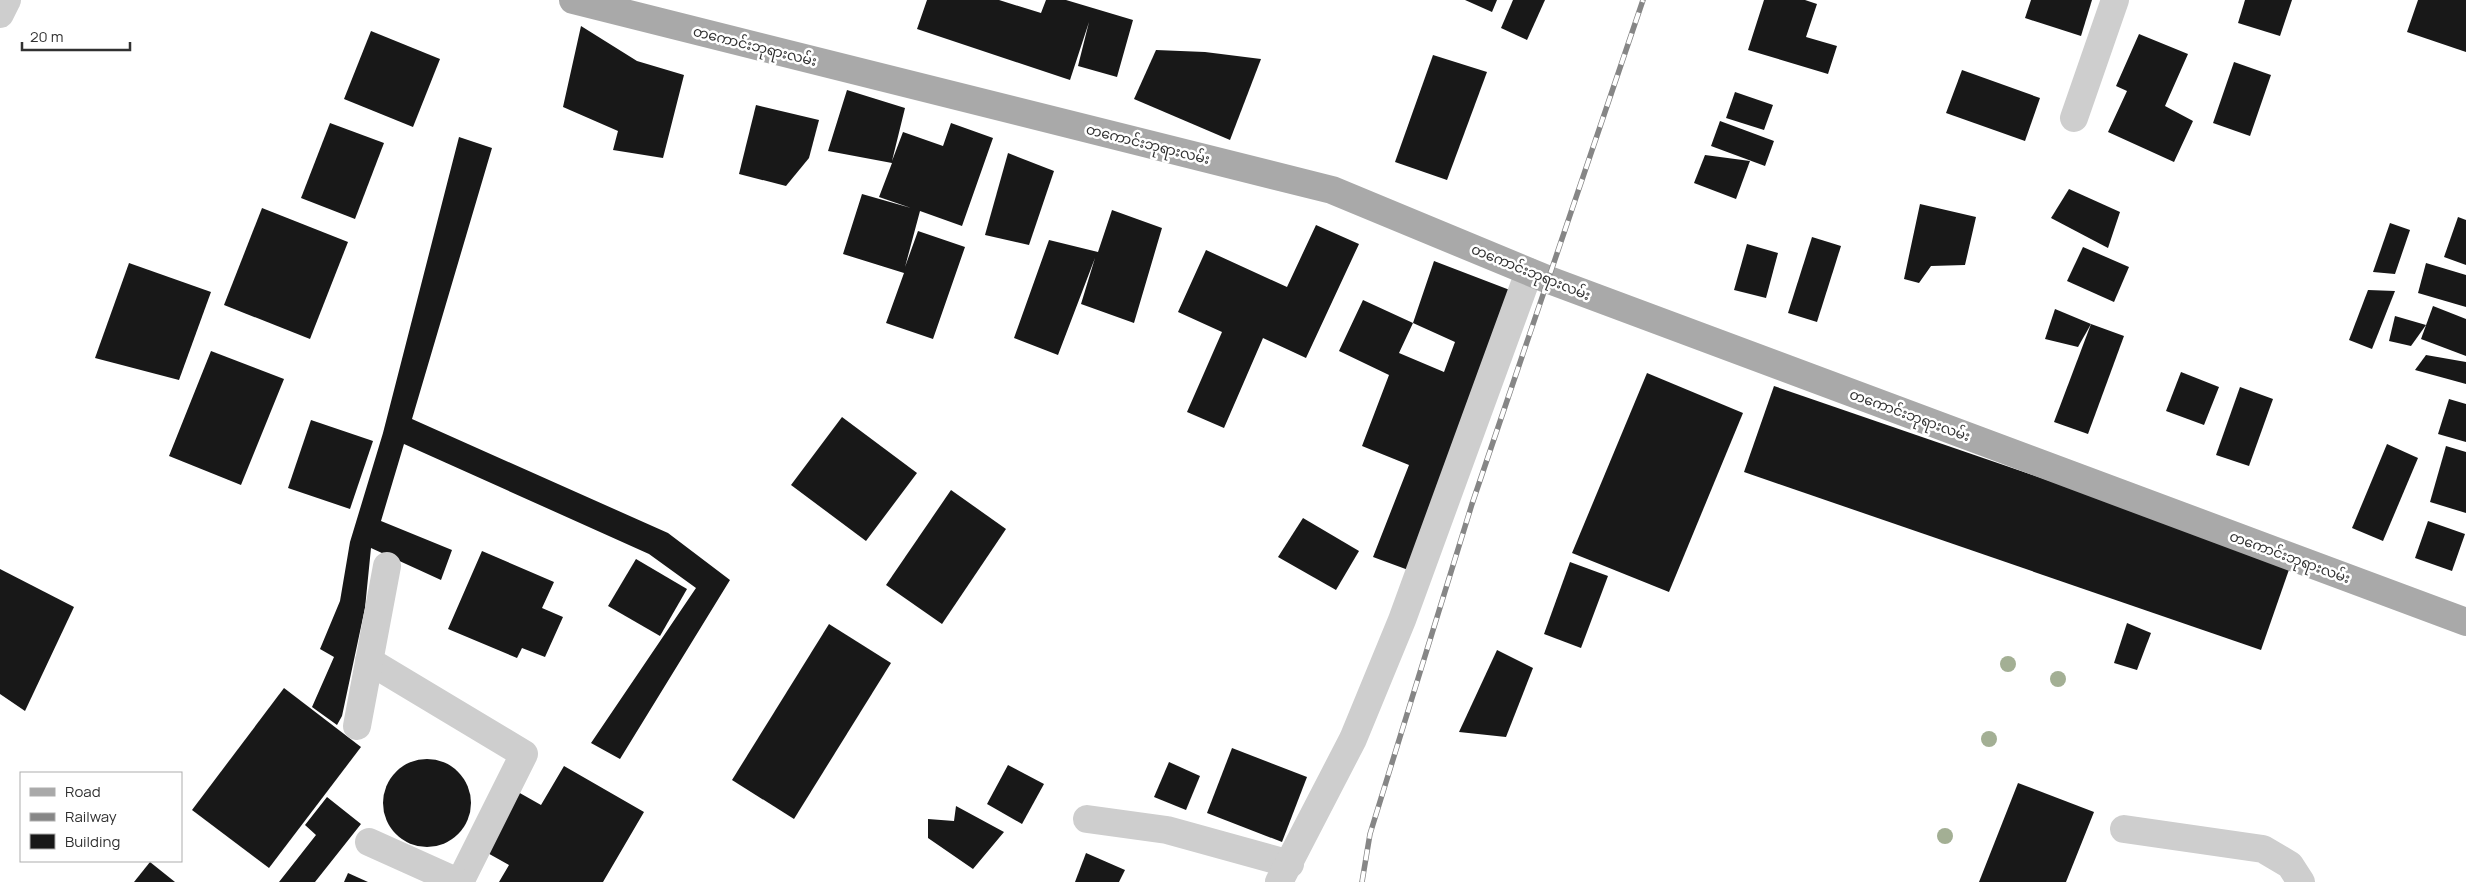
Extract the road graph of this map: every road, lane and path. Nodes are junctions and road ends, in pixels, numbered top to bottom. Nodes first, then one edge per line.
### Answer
1 (7, 0) edge
2 (573, 0) edge
3 (2115, 0) edge
4 (0, 14) edge
5 (2074, 118) dead end
6 (1529, 272) junction
7 (387, 566) dead end
8 (2465, 618) edge
9 (369, 661) junction
10 (357, 726) dead end
11 (1087, 819) dead end
12 (2124, 829) dead end
13 (369, 842) dead end
14 (1285, 873) edge
15 (459, 882) edge
16 (2301, 882) edge

1 - 4 street
2 - 6 main road, တကောင်းဘုရားလမ်း
3 - 5 street
6 - 8 main road, တကောင်းဘုရားလမ်း
6 - 14 street
7 - 9 street
9 - 10 street
9 - 15 street
11 - 14 street
12 - 16 street
13 - 15 street

